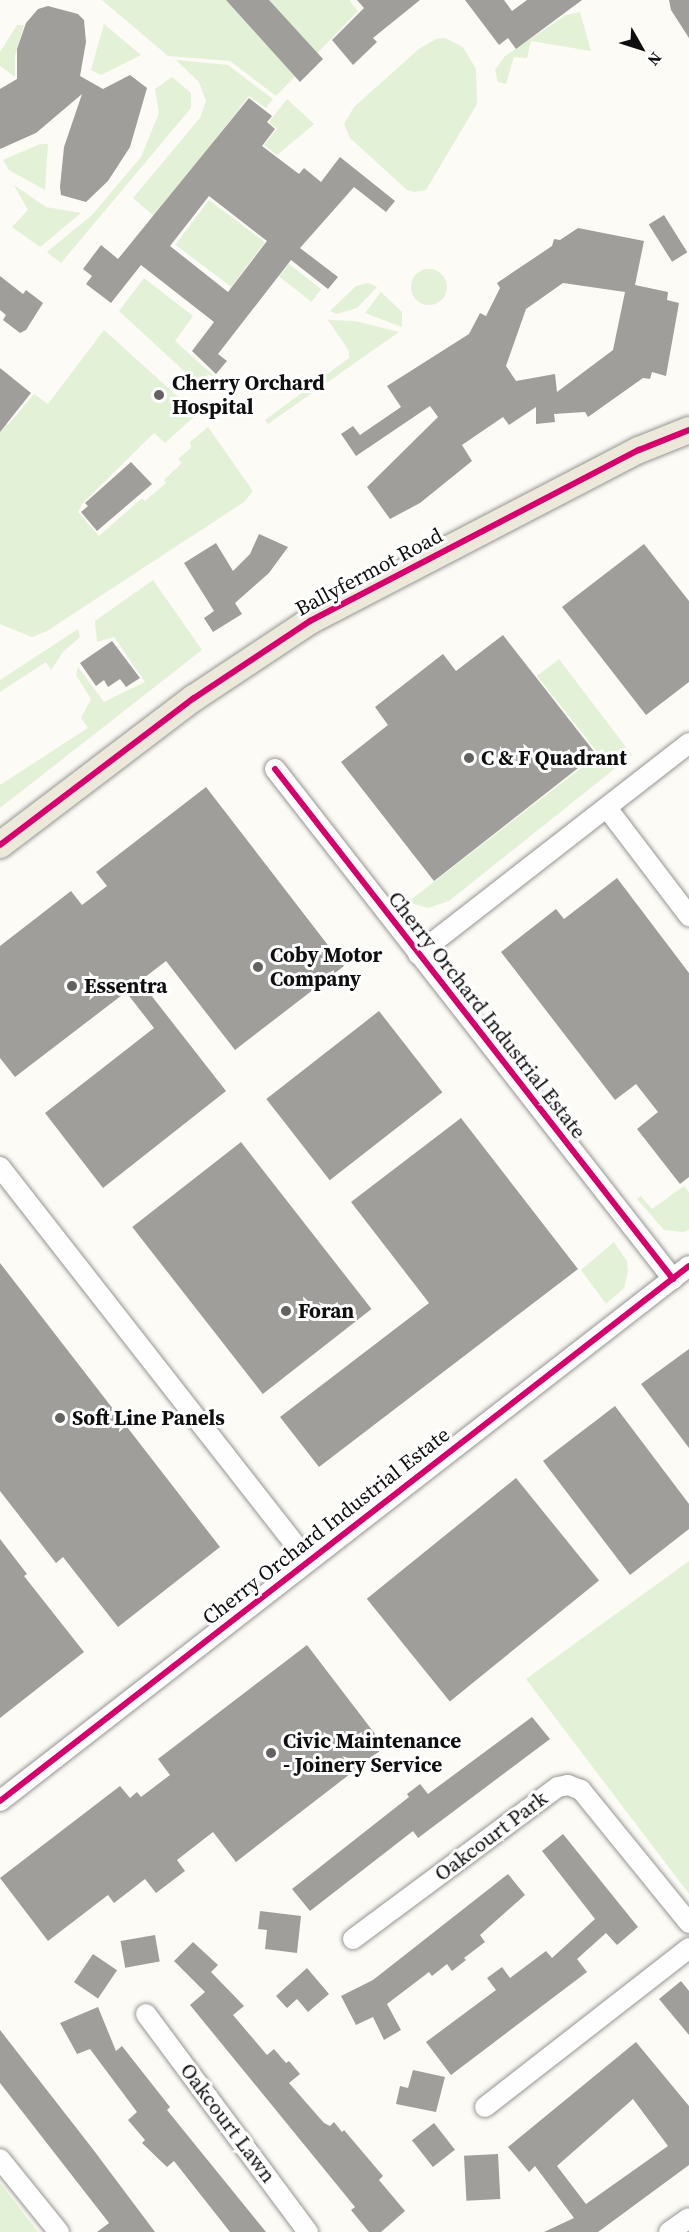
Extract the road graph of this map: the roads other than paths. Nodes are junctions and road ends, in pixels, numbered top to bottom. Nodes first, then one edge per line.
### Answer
1 (689, 430) edge
2 (689, 743) edge
3 (275, 769) dead end
4 (607, 807) junction
5 (0, 845) edge
6 (689, 916) edge
7 (418, 954) junction
8 (0, 1167) edge
9 (689, 1266) edge
10 (673, 1279) junction
11 (308, 1561) junction
12 (0, 1801) edge
13 (689, 1923) edge
14 (353, 1939) dead end
15 (689, 1948) edge
16 (146, 2014) dead end
17 (485, 2107) dead end
18 (0, 2159) edge
19 (689, 2218) edge
20 (59, 2232) edge
21 (308, 2232) edge
22 (669, 2232) edge

1 - 5 main road, Ballyfermot Road
2 - 4 street, Cherry Orchard Industrial Estate
3 - 7 street, Cherry Orchard Industrial Estate
4 - 6 street
4 - 7 street, Cherry Orchard Industrial Estate
7 - 10 street, Cherry Orchard Industrial Estate
8 - 11 street, Cherry Orchard Industrial Estate
9 - 10 street, Cherry Orchard Industrial Estate
10 - 11 street, Cherry Orchard Industrial Estate
11 - 12 street, Cherry Orchard Industrial Estate
13 - 14 street, Oakcourt Park
15 - 17 street
16 - 21 street, Oakcourt Lawn
18 - 20 street
19 - 22 street

